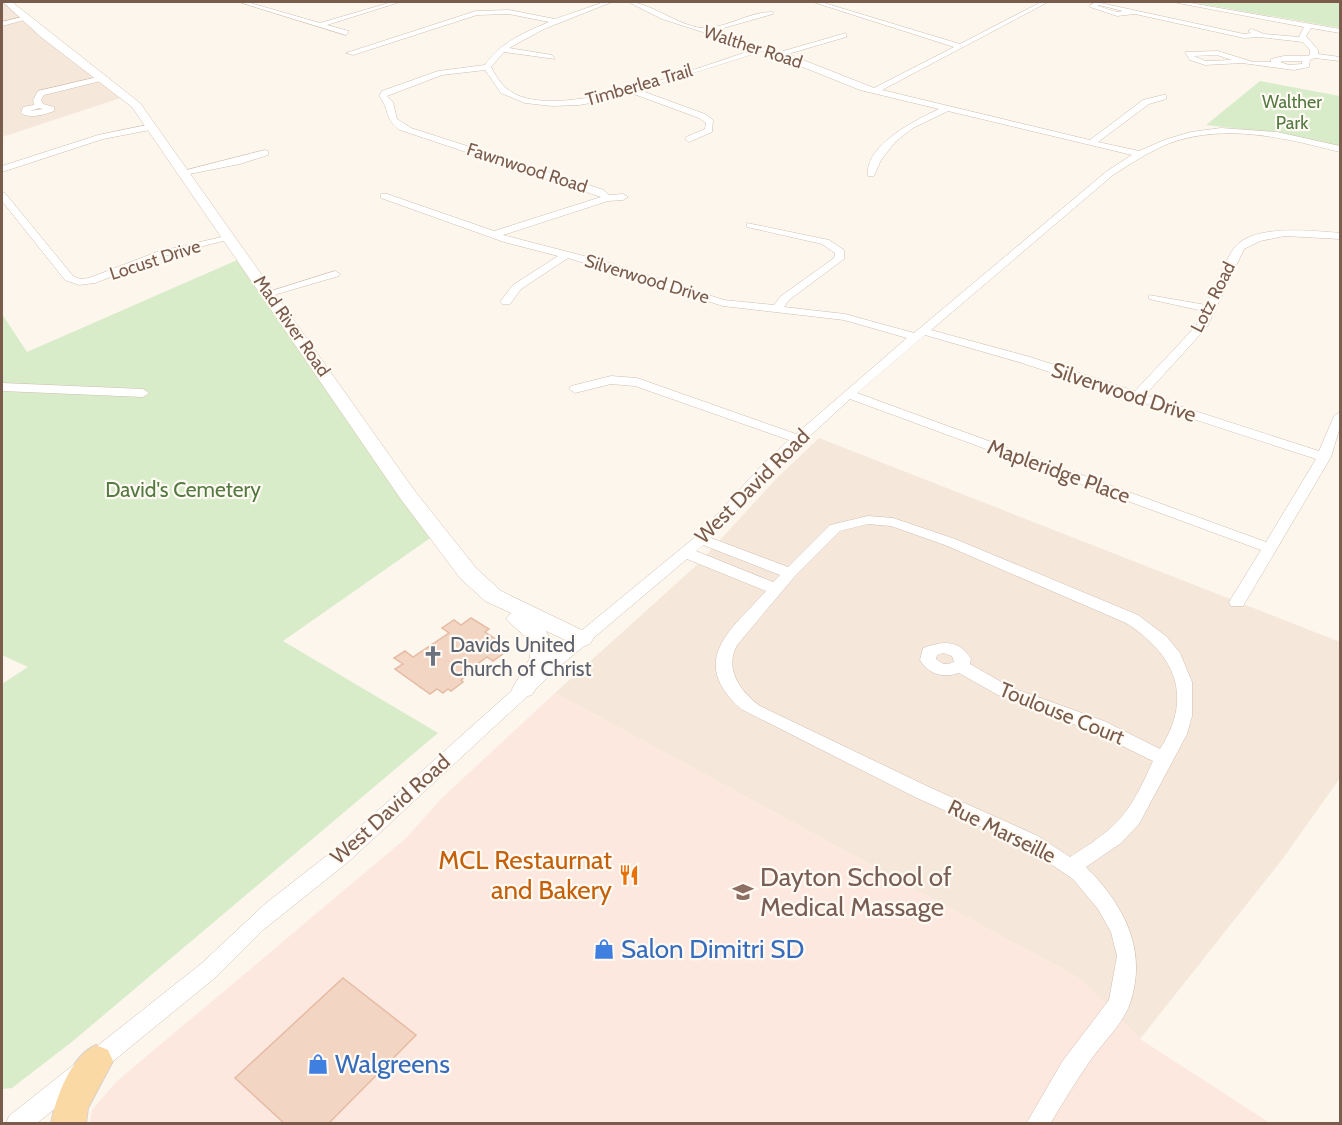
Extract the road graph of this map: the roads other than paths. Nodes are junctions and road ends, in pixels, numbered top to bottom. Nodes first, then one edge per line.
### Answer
1 (7, 2) edge
2 (242, 2) edge
3 (377, 2) edge
4 (397, 2) edge
5 (609, 2) edge
6 (631, 2) edge
7 (816, 2) edge
8 (1045, 2) edge
9 (1176, 2) edge
10 (387, 4) junction
11 (1135, 12) junction
12 (771, 13) dead end
13 (26, 18) junction
14 (555, 21) junction
15 (2, 24) edge
16 (320, 25) junction
17 (1309, 26) junction
18 (704, 31) junction
19 (1341, 31) edge
20 (346, 33) dead end
21 (843, 35) dead end
22 (1304, 40) junction
23 (959, 46) junction
24 (763, 49) junction
25 (505, 50) junction
26 (350, 53) dead end
27 (781, 54) junction
28 (1232, 56) junction
29 (552, 57) dead end
30 (1310, 58) junction
31 (1341, 59) edge
32 (1242, 61) junction
33 (1276, 62) junction
34 (487, 67) junction
35 (102, 78) junction
36 (631, 90) junction
37 (875, 91) junction
38 (1164, 97) dead end
39 (39, 106) dead end
40 (947, 108) junction
41 (152, 127) junction
42 (689, 139) dead end
43 (1091, 143) junction
44 (1341, 149) edge
45 (265, 153) dead end
46 (1139, 154) junction
47 (2, 170) edge
48 (184, 172) junction
49 (871, 174) dead end
50 (2, 195) edge
51 (384, 196) dead end
52 (623, 197) dead end
53 (607, 198) junction
54 (752, 225) dead end
55 (493, 235) junction
56 (1341, 236) edge
57 (230, 238) junction
58 (566, 255) junction
59 (335, 274) dead end
60 (270, 293) junction
61 (1153, 297) dead end
62 (506, 302) dead end
63 (1209, 309) junction
64 (776, 310) junction
65 (919, 334) junction
66 (2, 387) edge
67 (574, 389) dead end
68 (143, 393) dead end
69 (849, 394) junction
70 (1137, 396) junction
71 (1341, 416) edge
72 (798, 439) junction
73 (1324, 457) junction
74 (700, 539) junction
75 (1269, 548) junction
76 (684, 552) junction
77 (790, 573) junction
78 (776, 589) junction
79 (493, 596) junction
80 (1237, 602) dead end
81 (582, 639) junction
82 (961, 666) dead end
83 (524, 689) junction
84 (1163, 758) junction
85 (1071, 866) junction
86 (96, 1061) junction
87 (17, 1124) edge
88 (68, 1124) edge
89 (1037, 1124) edge

1 - 13 street, Mad River Road
2 - 16 street
3 - 10 street
4 - 10 street
5 - 14 street
6 - 18 street, Walther Road
7 - 23 street
8 - 23 street
9 - 17 street
10 - 16 street
11 - 11 street
11 - 22 street
12 - 18 street
13 - 15 street
13 - 35 street, Mad River Road
14 - 25 street
14 - 26 street
16 - 20 street
17 - 19 street
17 - 22 street
18 - 24 street, Walther Road
21 - 27 street
22 - 30 street
23 - 37 street
24 - 27 street, Walther Road
24 - 36 street, Timberlea Trail
25 - 29 street
25 - 34 street
27 - 37 street, Walther Road
28 - 32 street
28 - 32 street
28 - 33 street
30 - 31 street
30 - 33 street
32 - 33 street
34 - 36 street, Timberlea Trail
34 - 53 street, Fawnwood Road
35 - 39 street
35 - 41 street, Mad River Road
36 - 42 street
37 - 40 street
38 - 43 street
40 - 43 street
40 - 49 street
41 - 47 street
41 - 48 street, Mad River Road
43 - 46 street
44 - 46 street, West David Road
45 - 48 street
46 - 65 street, West David Road
48 - 57 street, Mad River Road
50 - 57 street, Locust Drive
51 - 55 street, Silverwood Drive
52 - 53 street
53 - 55 street, Fawnwood Road
54 - 64 street
55 - 58 street, Silverwood Drive
56 - 63 street, Lotz Road
57 - 60 street, Mad River Road
58 - 62 street
58 - 64 street, Silverwood Drive
59 - 60 street
60 - 79 street, Mad River Road
61 - 63 street
63 - 70 street, Lotz Road
64 - 65 street, Silverwood Drive
65 - 69 street, West David Road
65 - 70 street, Silverwood Drive
66 - 68 street
67 - 72 street
69 - 72 street, West David Road
69 - 75 street, Mapleridge Place
70 - 73 street, Silverwood Drive
71 - 73 street
72 - 74 street, West David Road
73 - 75 street
74 - 76 street, West David Road
74 - 77 street
75 - 80 street
76 - 78 street
76 - 81 street, West David Road
77 - 78 street, Rue Marseille
77 - 84 street, Rue Marseille
78 - 85 street, Rue Marseille
79 - 81 street, Mad River Road
79 - 83 street
81 - 83 street, West David Road
82 - 84 street, Toulouse Court
83 - 86 street, West David Road
84 - 85 street, Rue Marseille
85 - 89 street
86 - 87 street, West David Road
86 - 88 main road

